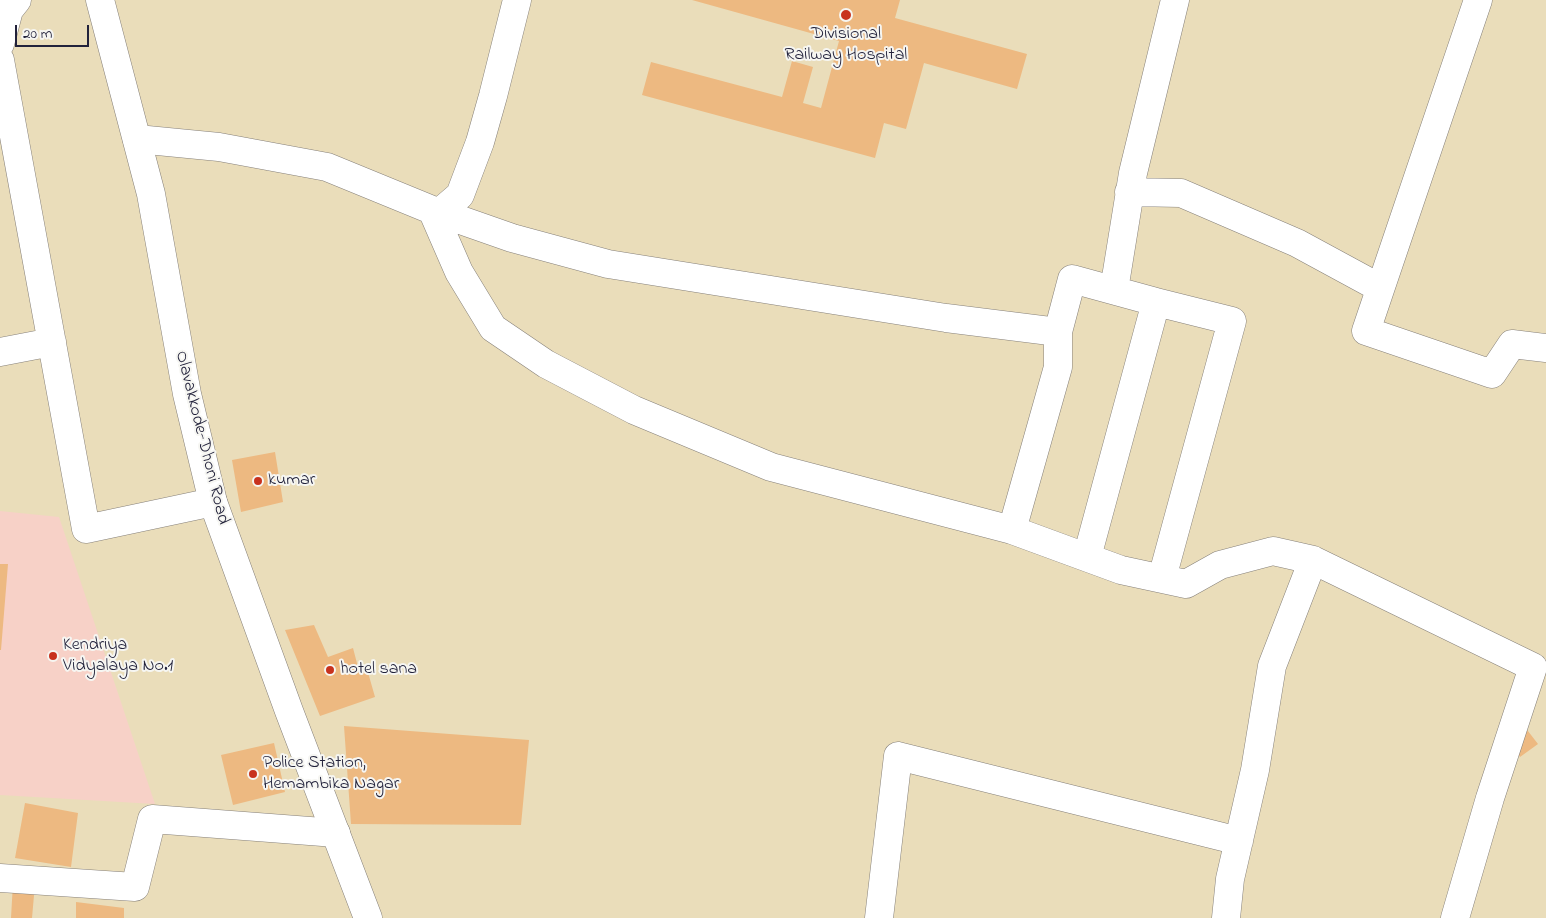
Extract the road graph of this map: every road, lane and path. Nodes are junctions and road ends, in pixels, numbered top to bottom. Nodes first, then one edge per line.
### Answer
1 (17, 0) edge
2 (100, 0) edge
3 (517, 0) edge
4 (1175, 0) edge
5 (1478, 0) edge
6 (0, 44) edge
7 (0, 60) edge
8 (137, 139) junction
9 (9, 161) edge
10 (1130, 192) junction
11 (436, 214) junction
12 (1380, 288) junction
13 (1114, 290) junction
14 (1156, 302) junction
15 (1058, 332) junction
16 (52, 342) junction
17 (1546, 348) edge
18 (0, 352) edge
19 (213, 502) junction
20 (1012, 530) junction
21 (1087, 557) junction
22 (1314, 560) junction
23 (1162, 578) junction
24 (1540, 673) edge
25 (336, 833) junction
26 (1239, 841) junction
27 (0, 878) edge
28 (368, 918) edge
29 (880, 918) edge
30 (1226, 918) edge
31 (1454, 918) edge

1 - 6 street
2 - 8 street, Olavakkode-Dhoni Road
3 - 11 street
4 - 10 street
5 - 12 street
7 - 9 street
8 - 11 street
8 - 19 street, Olavakkode-Dhoni Road
9 - 16 street
10 - 12 street
10 - 13 street
11 - 15 street
11 - 20 street
12 - 17 street
13 - 14 street
13 - 15 street
14 - 21 street
14 - 23 street
15 - 20 street
16 - 18 street
16 - 19 street
19 - 25 street, Olavakkode-Dhoni Road
20 - 21 street
21 - 23 street
22 - 23 street
22 - 24 street
22 - 26 street
24 - 31 street
25 - 27 street
25 - 28 street, Olavakkode-Dhoni Road
26 - 29 street
26 - 30 street

